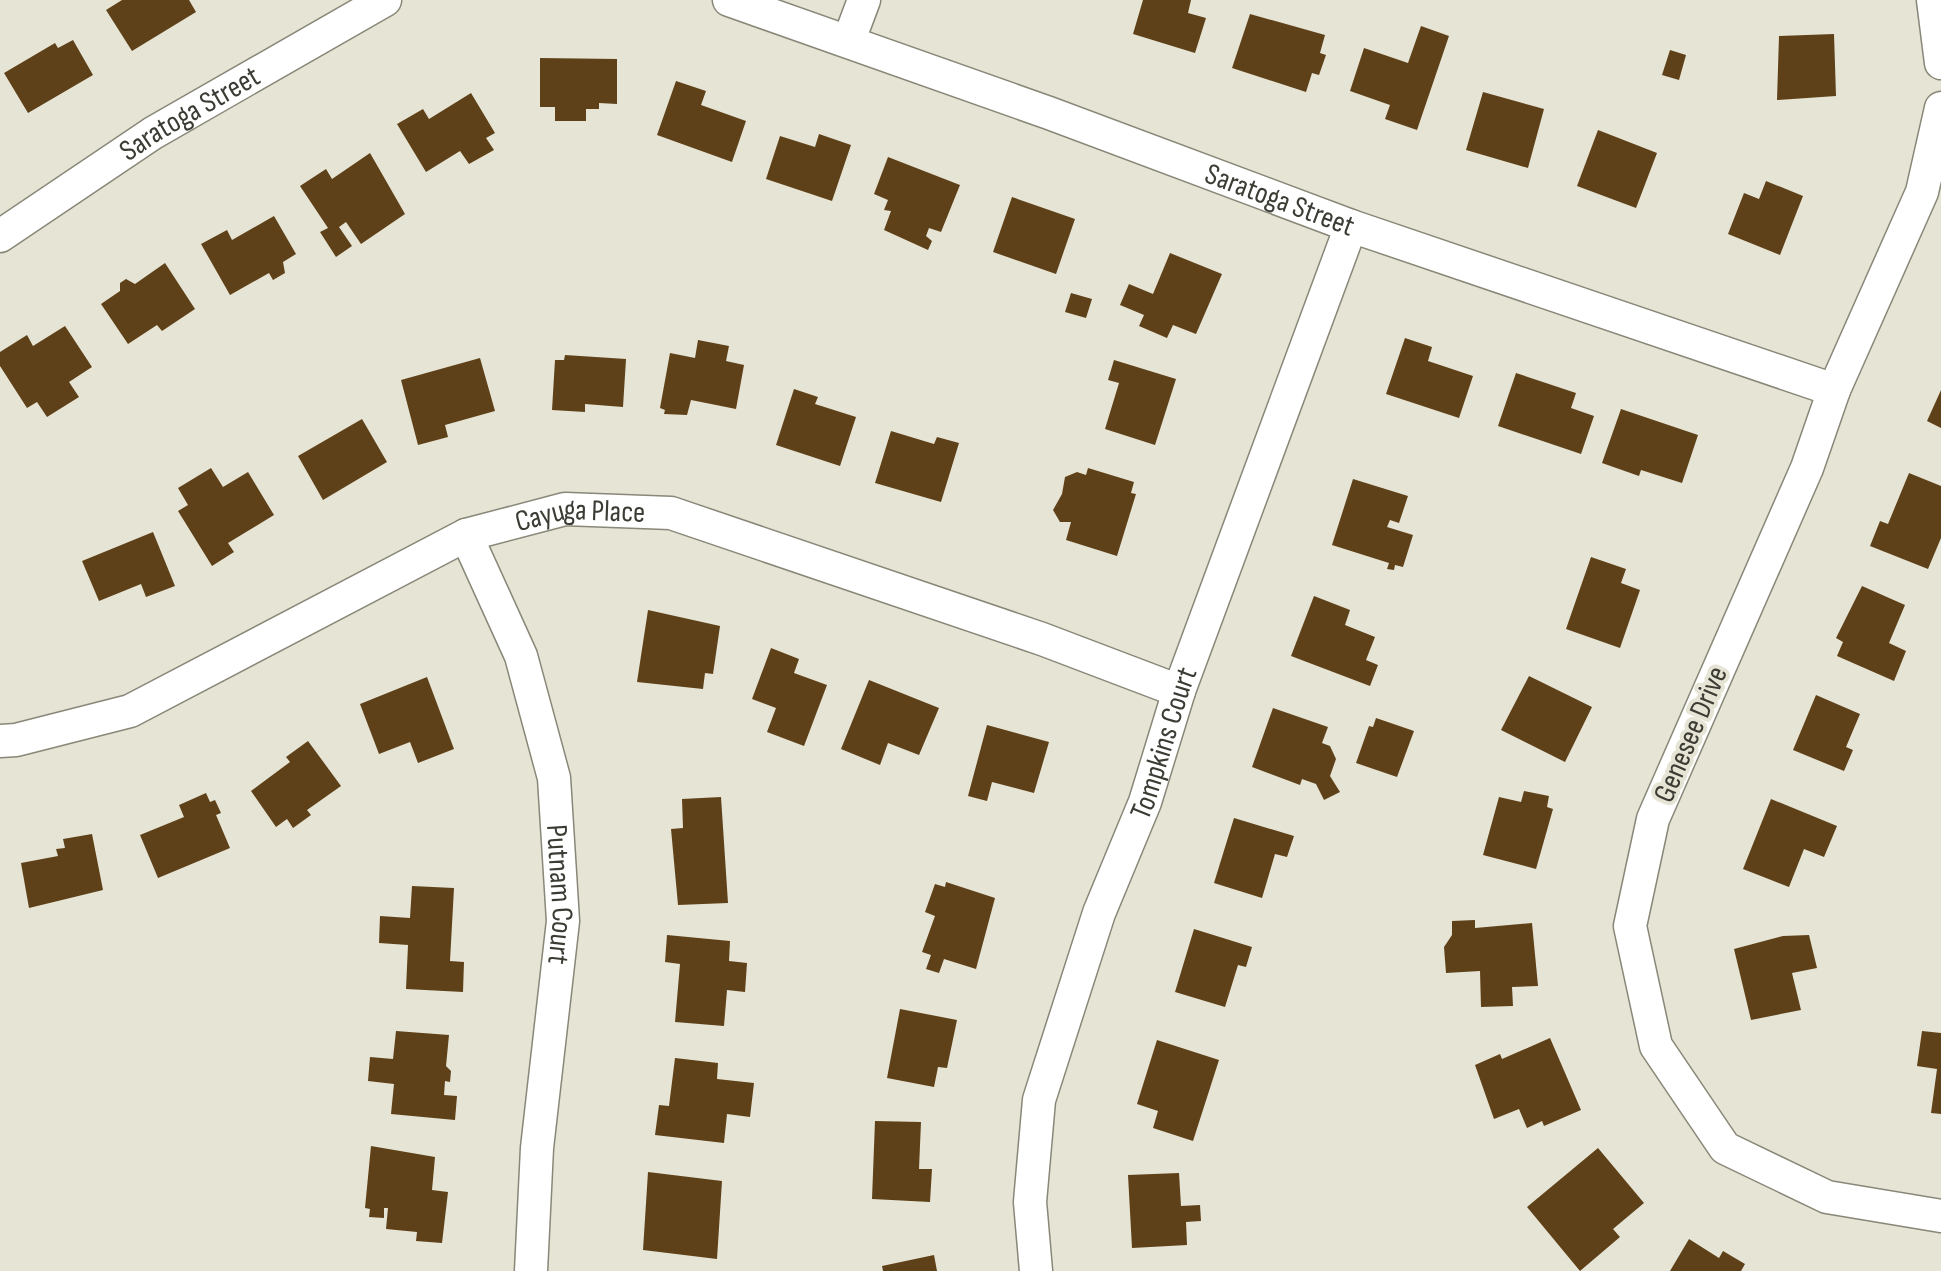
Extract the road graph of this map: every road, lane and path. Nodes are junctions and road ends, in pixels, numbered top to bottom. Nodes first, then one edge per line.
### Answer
1 (385, 0) edge
2 (729, 0) edge
3 (864, 0) edge
4 (1933, 0) edge
5 (849, 40) junction
6 (1941, 63) edge
7 (1941, 108) edge
8 (1351, 226) junction
9 (0, 236) edge
10 (1834, 390) junction
11 (466, 535) junction
12 (1179, 691) junction
13 (0, 741) edge
14 (1941, 1216) edge
15 (531, 1271) edge
16 (1036, 1271) edge

1 - 9 street, Saratoga Street
2 - 5 street, Saratoga Street
3 - 5 street
4 - 6 street
5 - 8 street, Saratoga Street
7 - 10 street, Genesee Drive
8 - 10 street, Saratoga Street
8 - 12 street, Tompkins Court
10 - 14 street, Genesee Drive
11 - 12 street, Cayuga Place
11 - 13 street, Cayuga Place
11 - 15 street, Putnam Court
12 - 16 street, Tompkins Court

